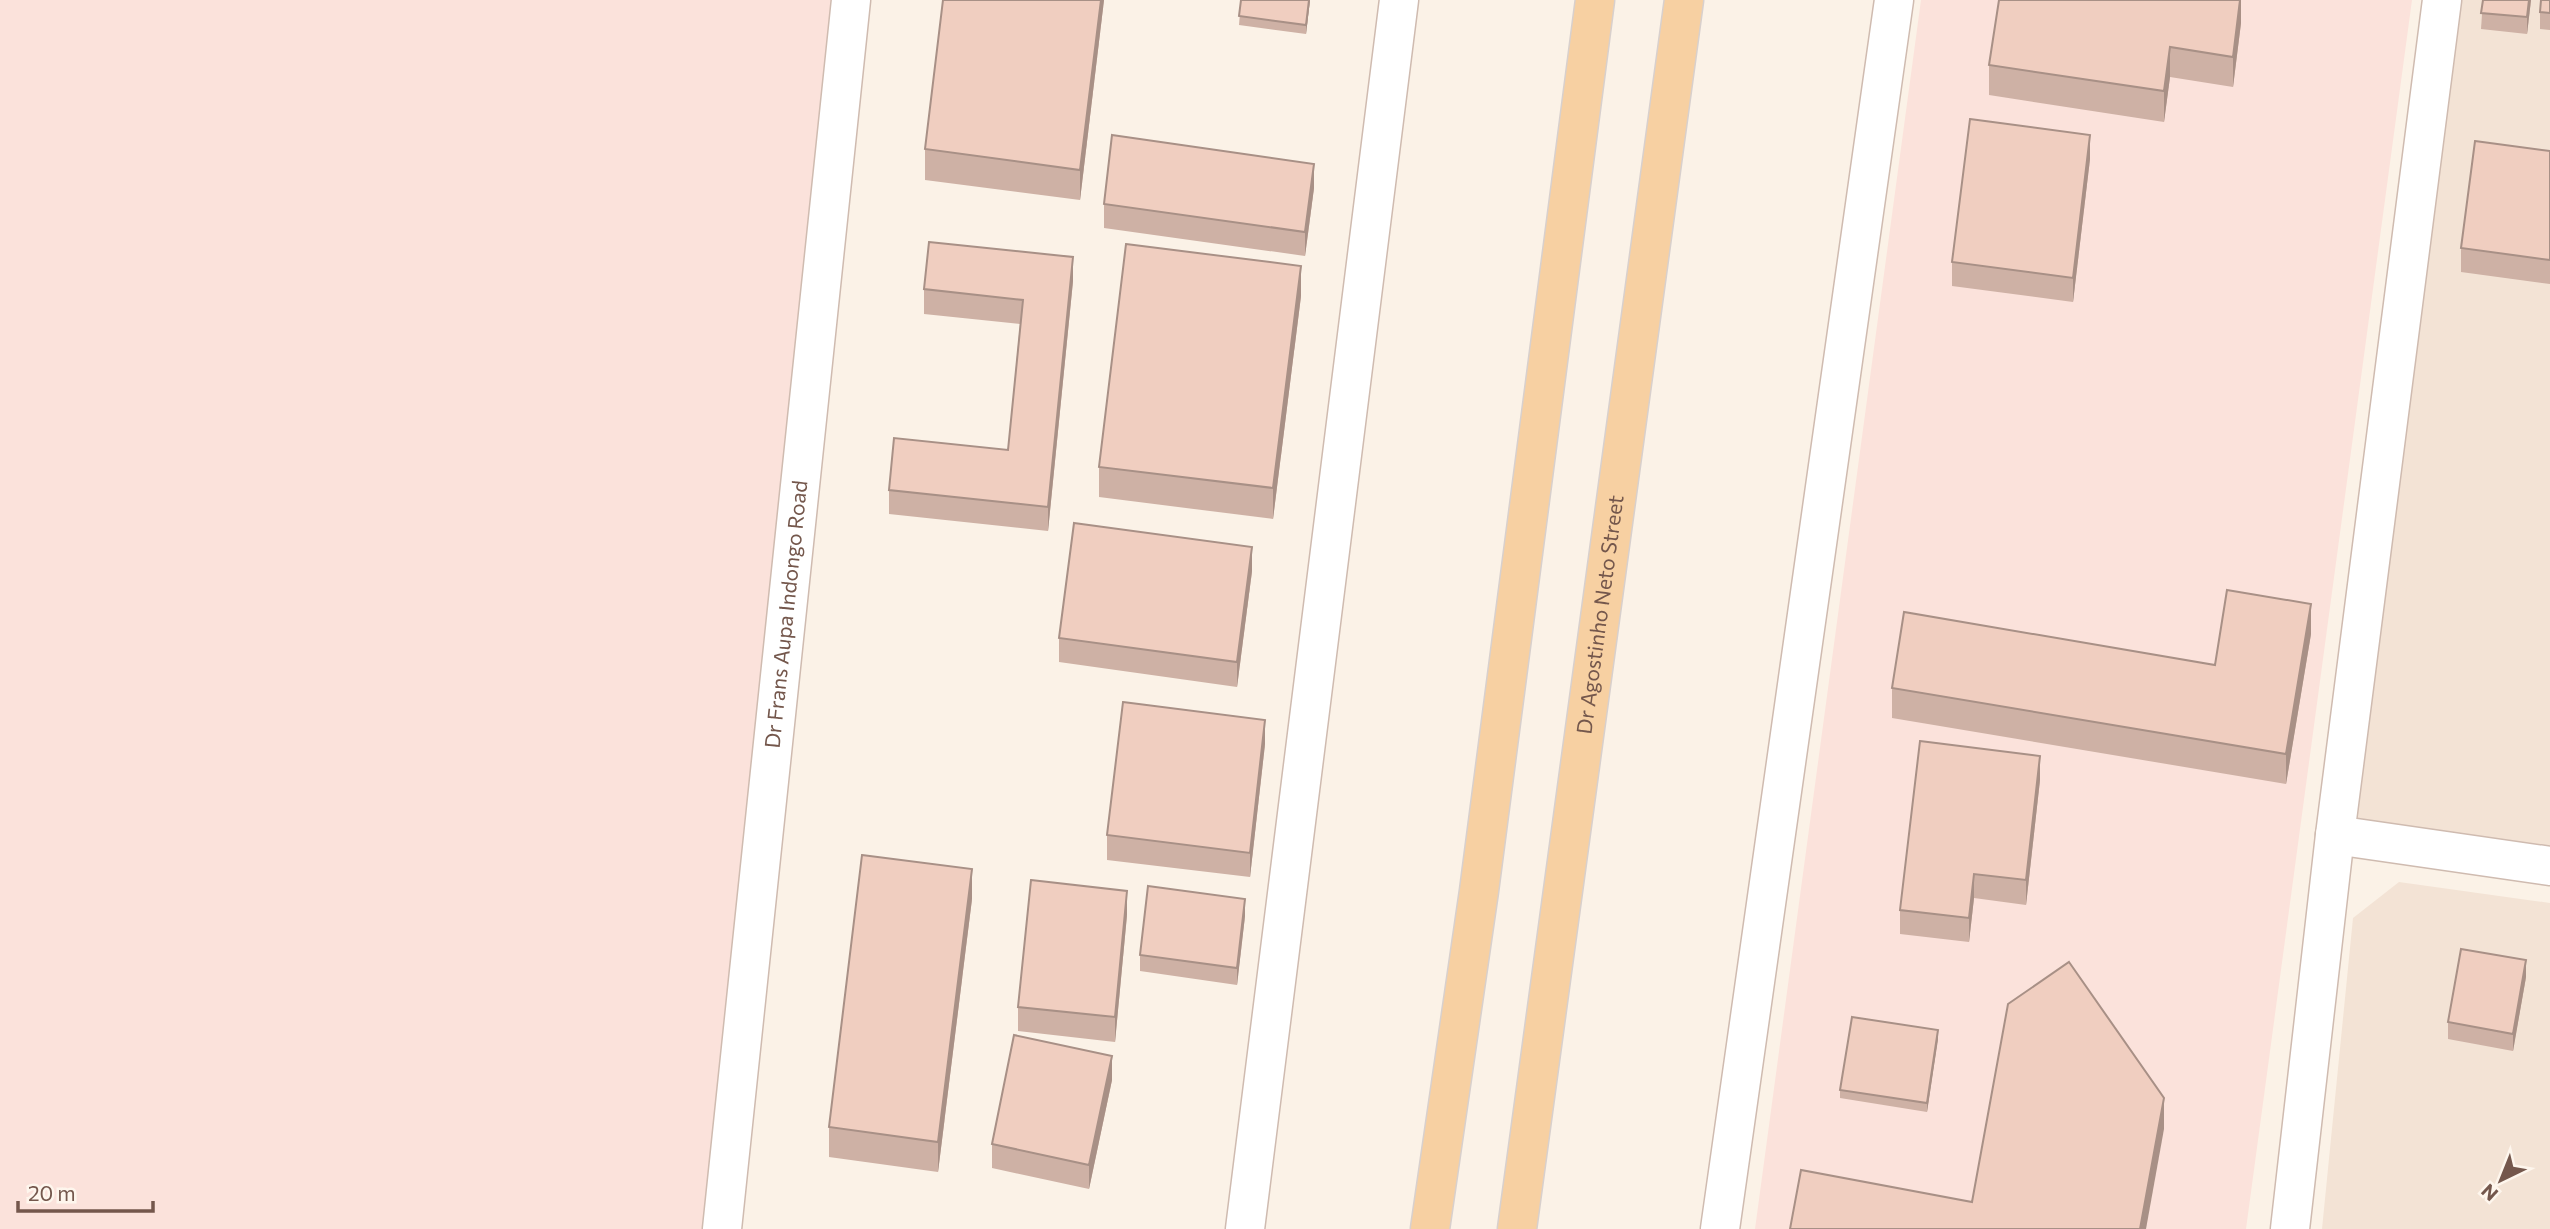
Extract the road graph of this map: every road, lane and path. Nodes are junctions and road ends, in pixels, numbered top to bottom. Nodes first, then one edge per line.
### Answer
1 (851, 0) edge
2 (1399, 0) edge
3 (1595, 0) edge
4 (1684, 0) edge
5 (1894, 0) edge
6 (2442, 0) edge
7 (2336, 835) junction
8 (2550, 866) edge
9 (722, 1229) edge
10 (1245, 1229) edge
11 (1430, 1229) edge
12 (1517, 1229) edge
13 (1720, 1229) edge
14 (2290, 1229) edge

1 - 9 street, Dr Frans Aupa Indongo Road
2 - 10 street
3 - 11 main road
4 - 12 main road, Dr Agostinho Neto Street
5 - 13 street
6 - 7 street
7 - 8 street
7 - 14 street

